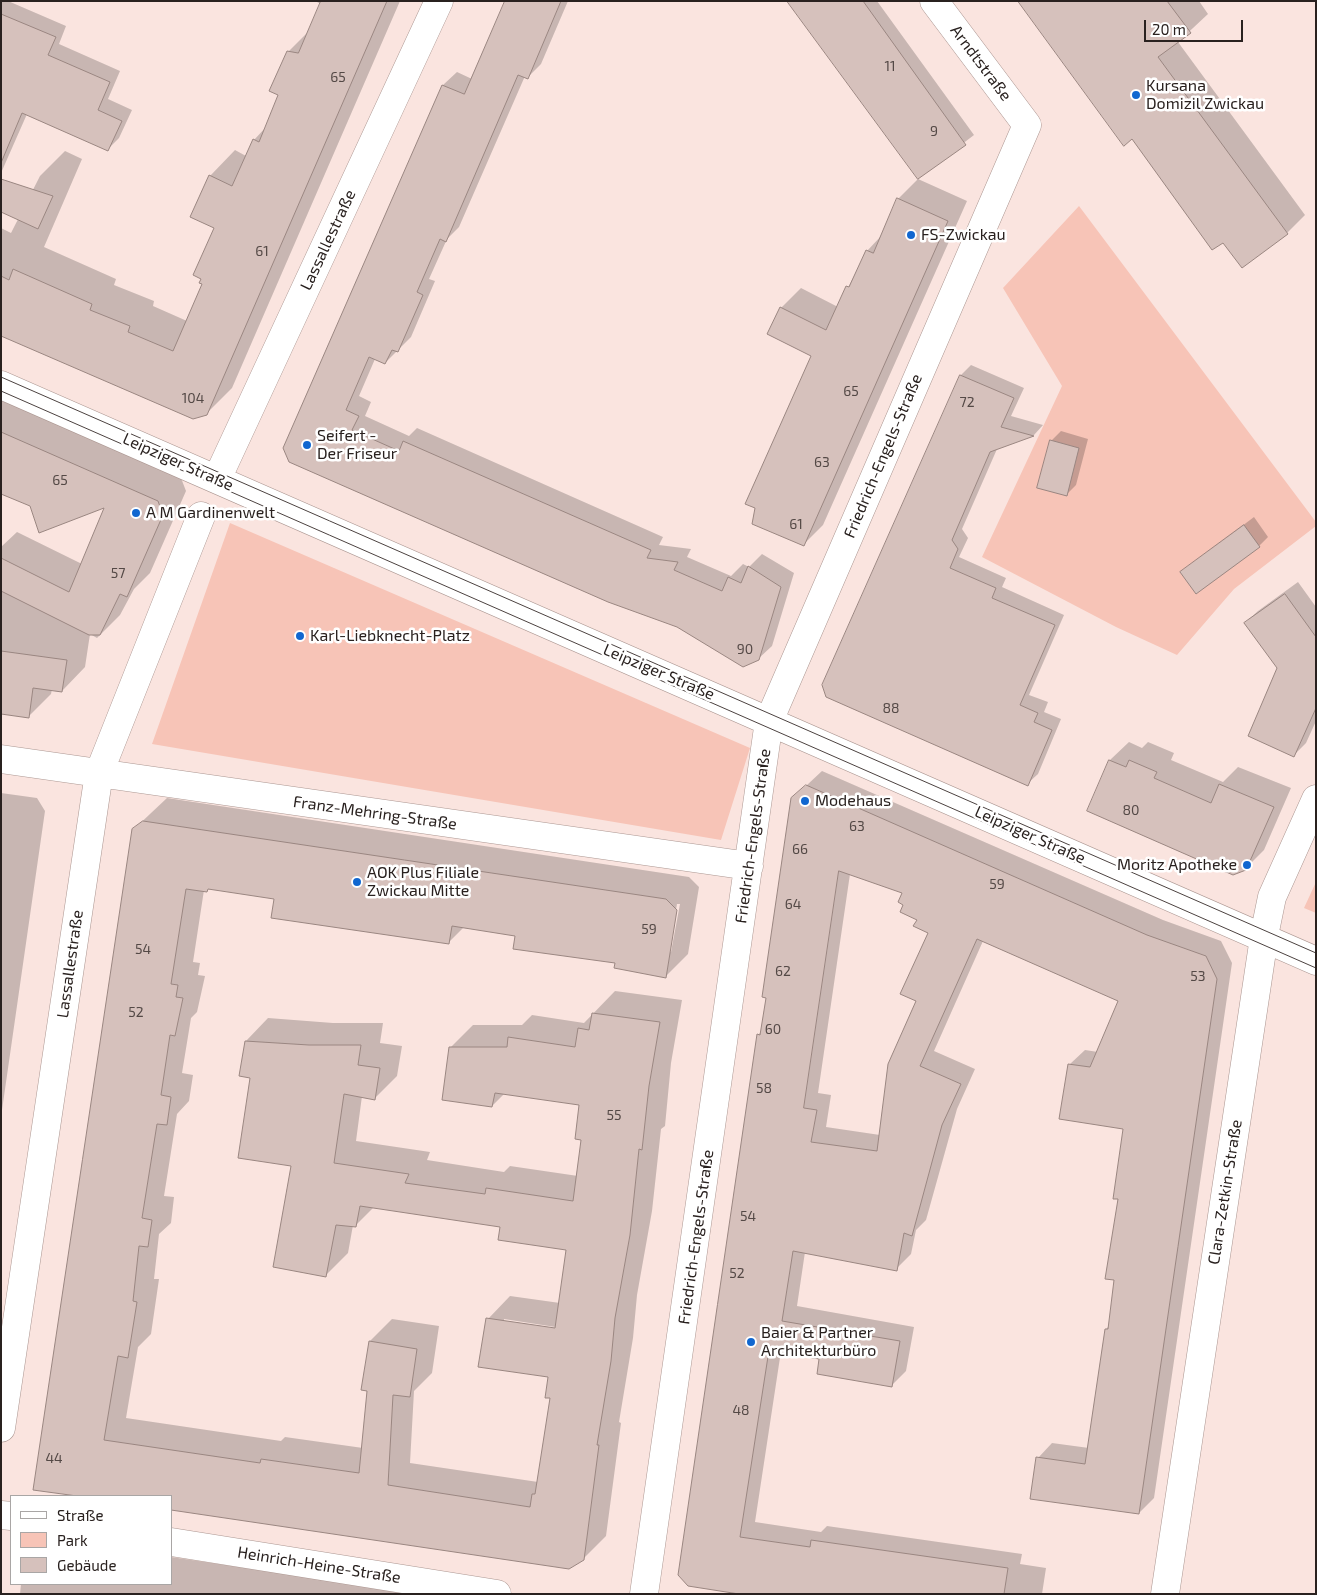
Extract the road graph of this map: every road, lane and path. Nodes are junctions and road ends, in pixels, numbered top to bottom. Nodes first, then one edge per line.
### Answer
1 (438, 1) edge
2 (934, 1) edge
3 (1027, 126) joint
4 (1, 385) edge
5 (217, 479) junction
6 (201, 516) dead end
7 (769, 721) junction
8 (1, 759) edge
9 (99, 774) junction
10 (1316, 799) edge
11 (749, 866) junction
12 (1264, 938) junction
13 (1316, 961) edge
14 (1, 1428) edge
15 (172, 1542) edge
16 (497, 1594) edge
17 (644, 1594) edge
18 (1165, 1594) edge

1 - 5 street, Lassallestraße
2 - 3 street, Arndtstraße
3 - 7 street, Friedrich-Engels-Straße
4 - 5 street, Leipziger Straße
5 - 7 street, Leipziger Straße
6 - 9 street, Lassallestraße
7 - 11 street, Friedrich-Engels-Straße
7 - 12 street, Leipziger Straße
8 - 9 street, Franz-Mehring-Straße
9 - 11 street, Franz-Mehring-Straße
9 - 14 street, Lassallestraße
10 - 12 street, Clara-Zetkin-Straße
11 - 17 street, Friedrich-Engels-Straße
12 - 13 street, Leipziger Straße
12 - 18 street, Clara-Zetkin-Straße
15 - 16 street, Heinrich-Heine-Straße

